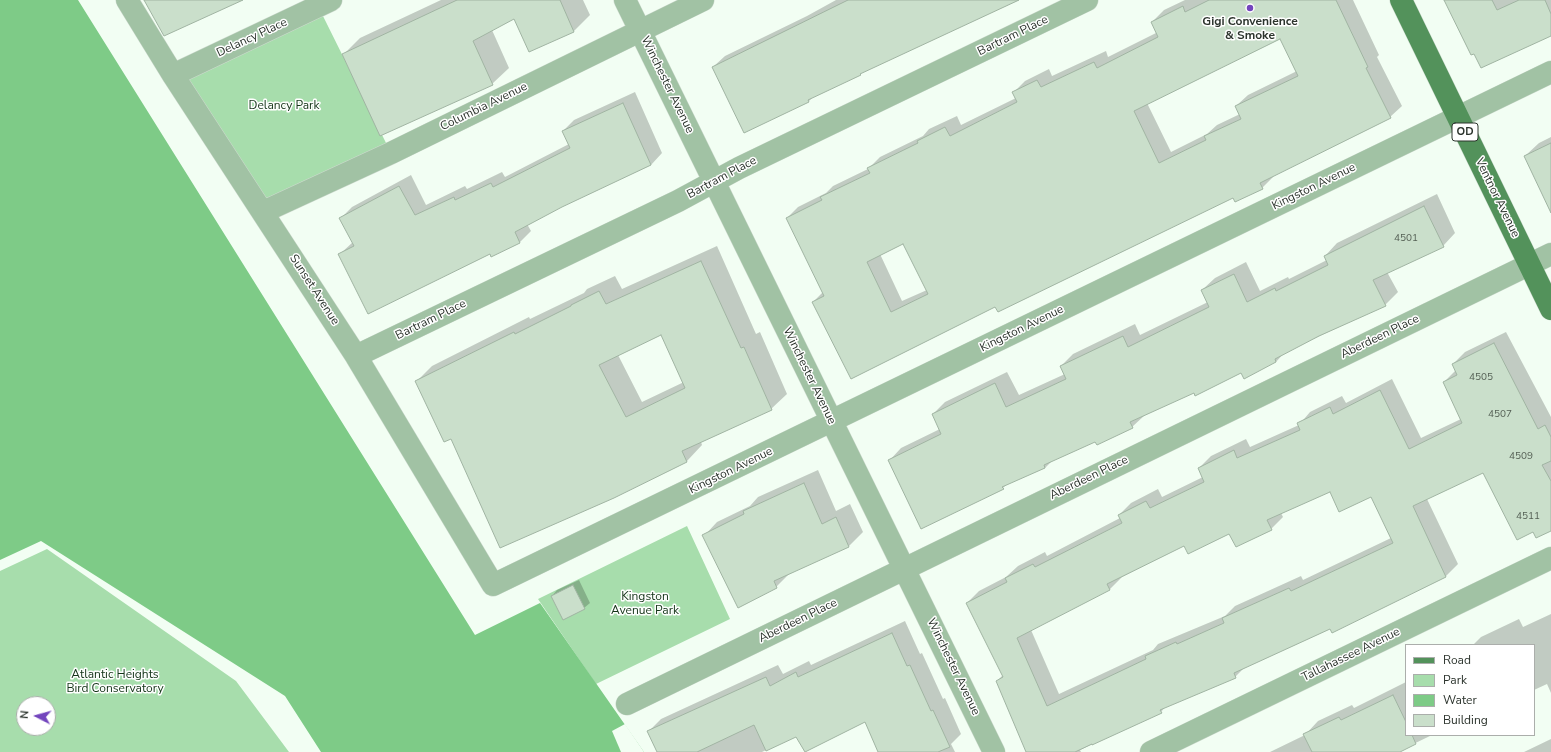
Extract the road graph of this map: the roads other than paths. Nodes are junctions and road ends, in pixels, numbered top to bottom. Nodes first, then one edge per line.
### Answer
1 (127, 0) edge
2 (331, 0) edge
3 (625, 0) edge
4 (703, 0) edge
5 (1087, 0) edge
6 (1401, 0) edge
7 (640, 31) junction
8 (1551, 72) edge
9 (173, 75) junction
10 (1458, 117) junction
11 (714, 183) junction
12 (263, 212) junction
13 (1551, 254) edge
14 (1529, 264) junction
15 (1551, 309) edge
16 (356, 356) junction
17 (831, 422) junction
18 (1551, 558) edge
19 (904, 568) junction
20 (493, 585) joint
21 (627, 704) dead end
22 (994, 752) edge
23 (1151, 752) edge

1 - 9 street, Sunset Avenue
2 - 9 street, Delancy Place
3 - 7 street, Winchester Avenue
4 - 7 street, Columbia Avenue
5 - 11 street, Bartram Place
6 - 10 main road, Ventnor Avenue / OD
7 - 11 street, Winchester Avenue
7 - 12 street, Columbia Avenue
8 - 10 street, Kingston Avenue
9 - 12 street, Sunset Avenue
10 - 14 main road, Ventnor Avenue / OD
10 - 17 street, Kingston Avenue
11 - 16 street, Bartram Place
11 - 17 street, Winchester Avenue
12 - 16 street, Sunset Avenue
13 - 14 street, Aberdeen Place
14 - 15 main road, Ventnor Avenue / OD
14 - 19 street, Aberdeen Place
16 - 20 street, Sunset Avenue
17 - 19 street, Winchester Avenue
17 - 20 street, Kingston Avenue
18 - 23 street, Tallahassee Avenue
19 - 21 street, Aberdeen Place
19 - 22 street, Winchester Avenue

